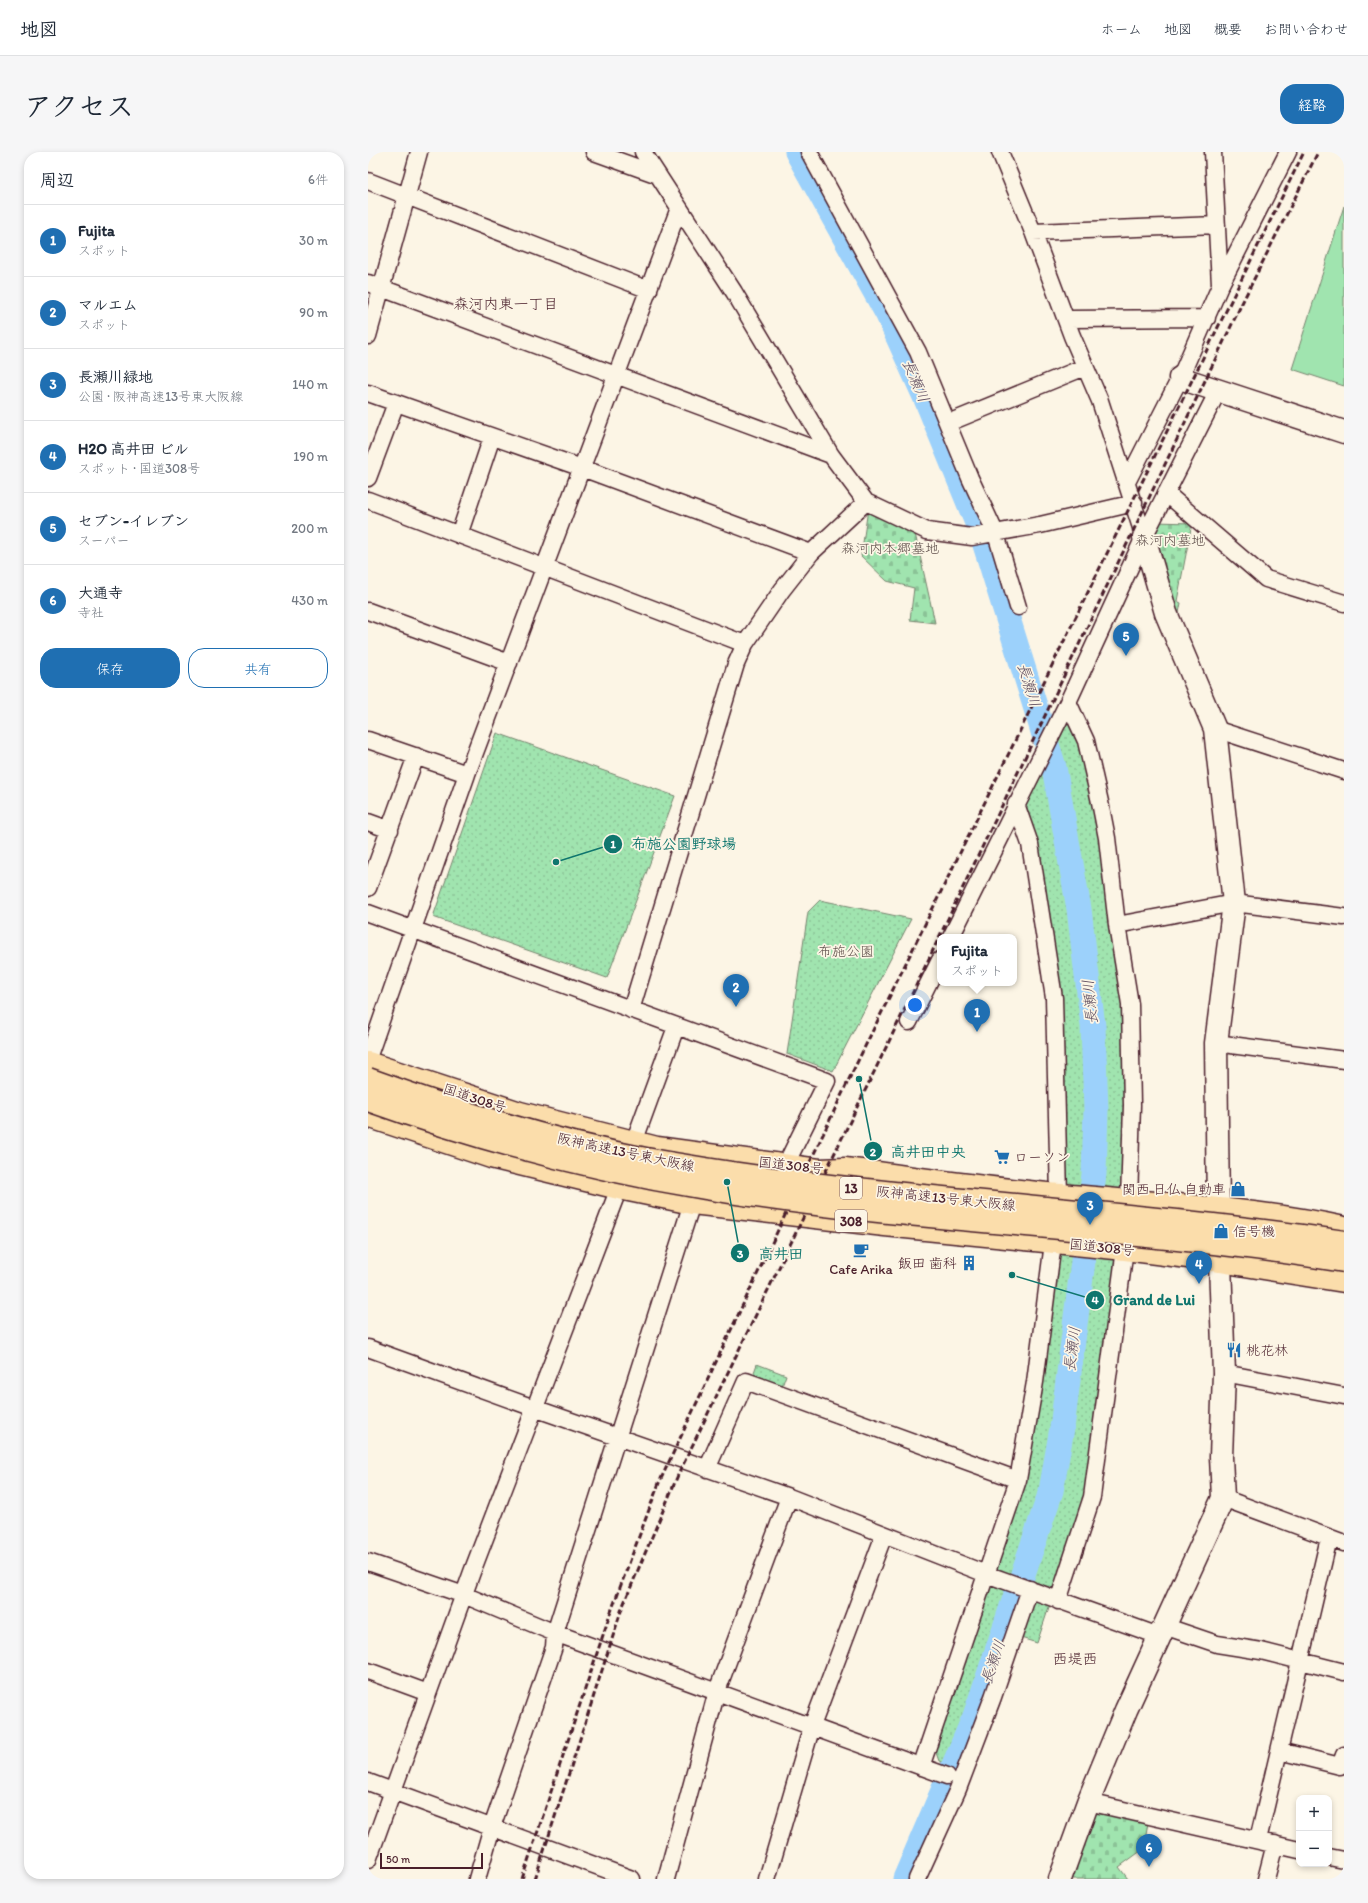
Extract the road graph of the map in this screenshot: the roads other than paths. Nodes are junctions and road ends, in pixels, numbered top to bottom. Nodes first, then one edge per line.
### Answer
1 (419, 152) edge
2 (594, 152) edge
3 (643, 152) edge
4 (808, 152) edge
5 (1000, 152) edge
6 (1214, 152) edge
7 (1288, 152) edge
8 (658, 175) junction
9 (368, 181) edge
10 (408, 195) junction
11 (679, 208) junction
12 (1217, 225) junction
13 (1033, 232) junction
14 (374, 285) edge
15 (1220, 286) junction
16 (648, 290) junction
17 (1207, 318) junction
18 (1067, 319) junction
19 (368, 336) edge
20 (1085, 367) junction
21 (616, 376) junction
22 (1180, 378) junction
23 (1218, 391) junction
24 (368, 393) edge
25 (396, 403) junction
26 (948, 423) junction
27 (1344, 432) edge
28 (492, 437) junction
29 (831, 455) junction
30 (582, 468) junction
31 (368, 478) edge
32 (1127, 482) junction
33 (1166, 493) junction
34 (368, 500) edge
35 (866, 502) junction
36 (1134, 504) junction
37 (996, 534) junction
38 (459, 535) junction
39 (1144, 536) junction
40 (811, 553) junction
41 (544, 568) junction
42 (1344, 603) edge
43 (1018, 607) dead end
44 (368, 611) edge
45 (745, 644) junction
46 (509, 663) junction
47 (1068, 702) junction
48 (1215, 729) junction
49 (368, 740) edge
50 (416, 756) junction
51 (1344, 771) edge
52 (467, 774) junction
53 (1016, 804) junction
54 (368, 822) edge
55 (390, 830) junction
56 (368, 888) edge
57 (1234, 903) junction
58 (368, 913) edge
59 (1344, 917) edge
60 (1116, 925) junction
61 (413, 930) junction
62 (952, 934) edge
63 (937, 966) edge
64 (631, 1010) junction
65 (909, 1022) dead end
66 (676, 1027) junction
67 (1216, 1043) junction
68 (368, 1058) edge
69 (1344, 1060) edge
70 (368, 1063) edge
71 (368, 1079) edge
72 (368, 1100) edge
73 (368, 1116) edge
74 (634, 1142) junction
75 (785, 1166) junction
76 (619, 1188) junction
77 (1059, 1195) junction
78 (1129, 1201) junction
79 (692, 1203) junction
80 (1218, 1208) junction
81 (1344, 1228) edge
82 (1344, 1242) edge
83 (1053, 1243) junction
84 (1125, 1249) junction
85 (1220, 1261) junction
86 (1344, 1261) edge
87 (1344, 1281) edge
88 (368, 1348) edge
89 (1224, 1373) junction
90 (1344, 1396) edge
91 (534, 1408) junction
92 (617, 1437) junction
93 (707, 1469) junction
94 (1018, 1480) junction
95 (789, 1497) junction
96 (1223, 1498) junction
97 (884, 1535) junction
98 (1337, 1541) edge
99 (368, 1562) edge
100 (986, 1574) junction
101 (1024, 1587) junction
102 (464, 1595) junction
103 (1058, 1601) junction
104 (1161, 1631) junction
105 (555, 1632) junction
106 (1300, 1660) junction
107 (368, 1671) edge
108 (1344, 1672) edge
109 (717, 1691) junction
110 (428, 1693) junction
111 (812, 1726) junction
112 (1279, 1751) junction
113 (1344, 1756) edge
114 (921, 1767) junction
115 (947, 1776) dead end
116 (368, 1782) edge
117 (392, 1791) junction
118 (1088, 1802) junction
119 (492, 1827) junction
120 (1258, 1840) junction
121 (1275, 1844) junction
122 (1296, 1849) edge
123 (1332, 1858) edge
124 (368, 1860) edge
125 (1344, 1860) edge
126 (477, 1879) edge
127 (632, 1879) edge
128 (666, 1879) edge
129 (767, 1879) edge
130 (917, 1879) edge
131 (1060, 1879) edge
132 (1266, 1879) edge

1 - 10 street
2 - 8 street
3 - 8 street
4 - 26 street
5 - 13 street
6 - 12 street
7 - 15 street
8 - 11 street
9 - 10 street
10 - 14 street
10 - 16 street
11 - 16 street
11 - 29 street
12 - 13 street
12 - 15 street
13 - 18 street
14 - 19 street
14 - 21 street
15 - 17 street
16 - 21 street
17 - 18 street
17 - 22 street
18 - 20 street
20 - 26 street
20 - 32 street
21 - 29 street
21 - 30 street
22 - 23 street
22 - 32 street
23 - 27 street
23 - 33 street
24 - 25 street
25 - 28 street
25 - 31 street
26 - 37 street
28 - 30 street
28 - 38 street
29 - 35 street
30 - 40 street
30 - 41 street
32 - 36 street
33 - 39 street
33 - 42 street
34 - 38 street
35 - 37 street
35 - 40 street
36 - 37 street
36 - 39 street
37 - 43 street
38 - 41 street
39 - 47 street
39 - 48 street
40 - 45 street
41 - 45 street
41 - 46 street
44 - 46 street
45 - 64 street
46 - 52 street
47 - 53 street
47 - 60 street
48 - 51 street
48 - 57 street
49 - 50 street
50 - 52 street
50 - 55 street
52 - 61 street
53 - 62 street
53 - 77 street
54 - 55 street
55 - 56 street
57 - 59 street
57 - 60 street
57 - 67 street
58 - 61 street
60 - 78 street
61 - 64 street
61 - 68 street
63 - 65 street
64 - 66 street
66 - 74 street
66 - 75 street
67 - 69 street
67 - 80 street
70 - 74 highway, 国道308号
71 - 82 highway, 阪神高速13号東大阪線 / 13, bridge
72 - 86 highway, 阪神高速13号東大阪線 / 13, bridge
73 - 76 highway, 国道308号 / 308
74 - 75 highway, 国道308号
75 - 77 highway, 国道308号
76 - 79 highway, 国道308号 / 308
76 - 91 street
77 - 78 highway, 国道308号
78 - 80 highway, 国道308号
79 - 83 highway, 国道308号 / 308
79 - 92 street
80 - 81 highway, 国道308号
80 - 85 street
83 - 84 highway, 国道308号 / 308
83 - 94 street
84 - 85 highway, 国道308号 / 308
84 - 103 street
85 - 87 highway, 国道308号 / 308
85 - 89 street
88 - 91 street
89 - 90 street
89 - 96 street
91 - 92 street
91 - 102 street
92 - 93 street
92 - 105 street
93 - 94 street
93 - 95 street
94 - 100 street
95 - 97 street
95 - 109 street
96 - 98 street
96 - 104 street
97 - 100 street
97 - 111 street
98 - 106 street
99 - 102 street
100 - 101 street
100 - 114 street
101 - 103 street
101 - 130 street
102 - 105 street
102 - 110 street
103 - 104 street
104 - 106 street
104 - 118 street
105 - 109 street
105 - 119 street
106 - 108 street
106 - 112 street
107 - 110 street
109 - 111 street
109 - 128 street
110 - 117 street
111 - 114 street
111 - 129 street
112 - 113 street
112 - 120 street
114 - 115 street
116 - 117 street
117 - 119 street
117 - 124 street
118 - 120 street
118 - 131 street
119 - 126 street
119 - 127 street
120 - 121 street
121 - 122 street
121 - 132 street
123 - 125 street

